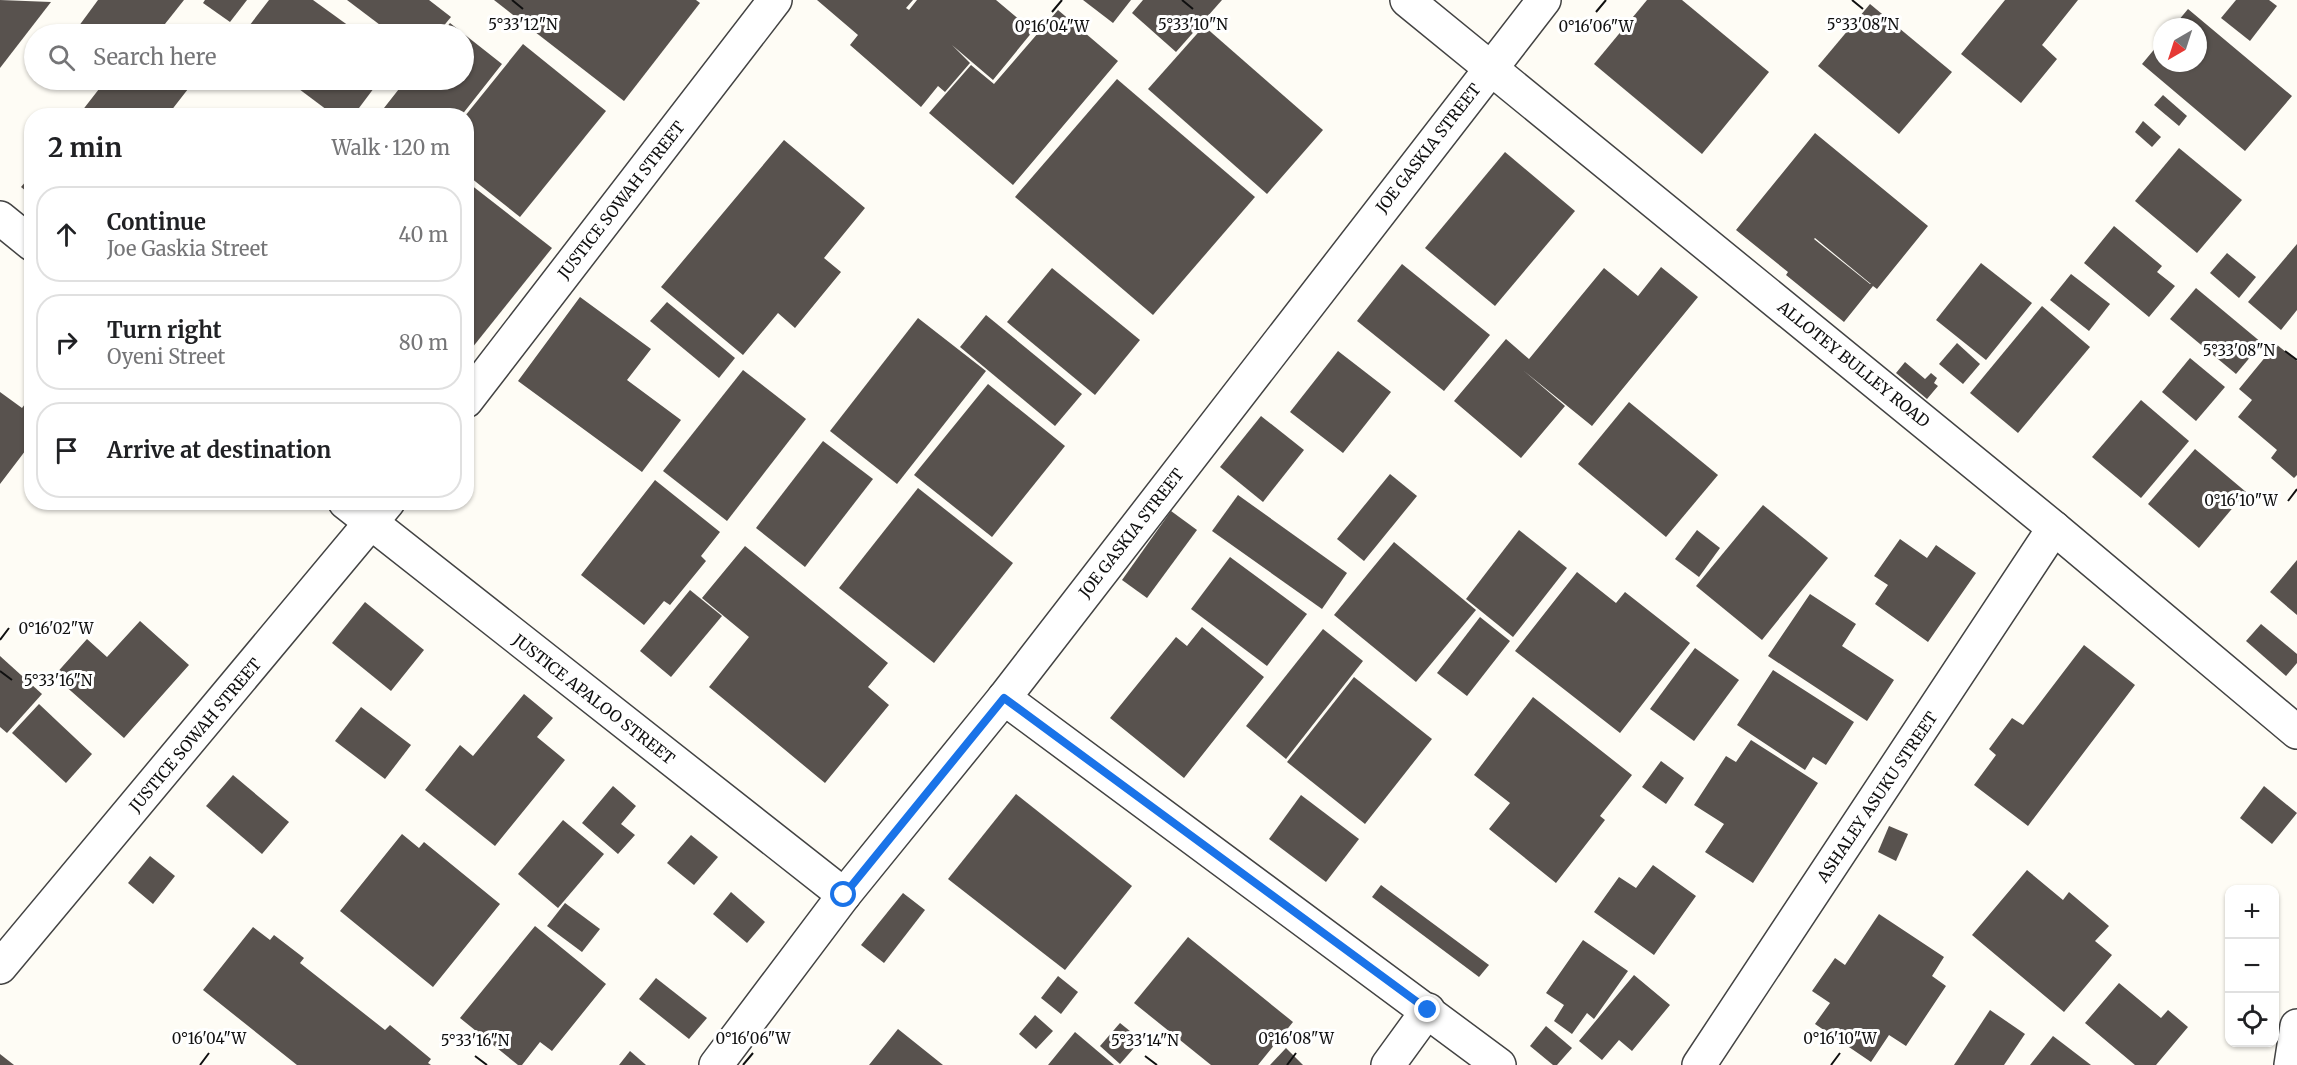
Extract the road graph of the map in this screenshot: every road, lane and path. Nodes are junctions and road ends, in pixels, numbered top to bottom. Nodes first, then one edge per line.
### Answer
1 (775, 0) edge
2 (1407, 0) edge
3 (1544, 0) edge
4 (1491, 67) junction
5 (0, 218) edge
6 (24, 238) edge
7 (474, 391) edge
8 (380, 513) edge
9 (2054, 528) junction
10 (1004, 698) junction
11 (2297, 732) edge
12 (844, 895) junction
13 (0, 967) edge
14 (1428, 1010) junction
15 (2297, 1026) edge
16 (716, 1065) edge
17 (1388, 1065) edge
18 (1499, 1065) edge
19 (1699, 1065) edge
20 (2291, 1065) edge

1 - 7 street, JUSTICE SOWAH STREET
2 - 4 street, ALLOTEY BULLEY ROAD
3 - 4 street, JOE GASKIA STREET
4 - 9 street, ALLOTEY BULLEY ROAD
4 - 10 street, JOE GASKIA STREET
5 - 6 street
8 - 12 street, JUSTICE APALOO STREET
8 - 13 street, JUSTICE SOWAH STREET
9 - 11 street, ALLOTEY BULLEY ROAD
9 - 19 street, ASHALEY ASUKU STREET
10 - 12 street, JOE GASKIA STREET
10 - 14 street
12 - 16 street, JOE GASKIA STREET
14 - 17 street
14 - 18 street
15 - 20 street

